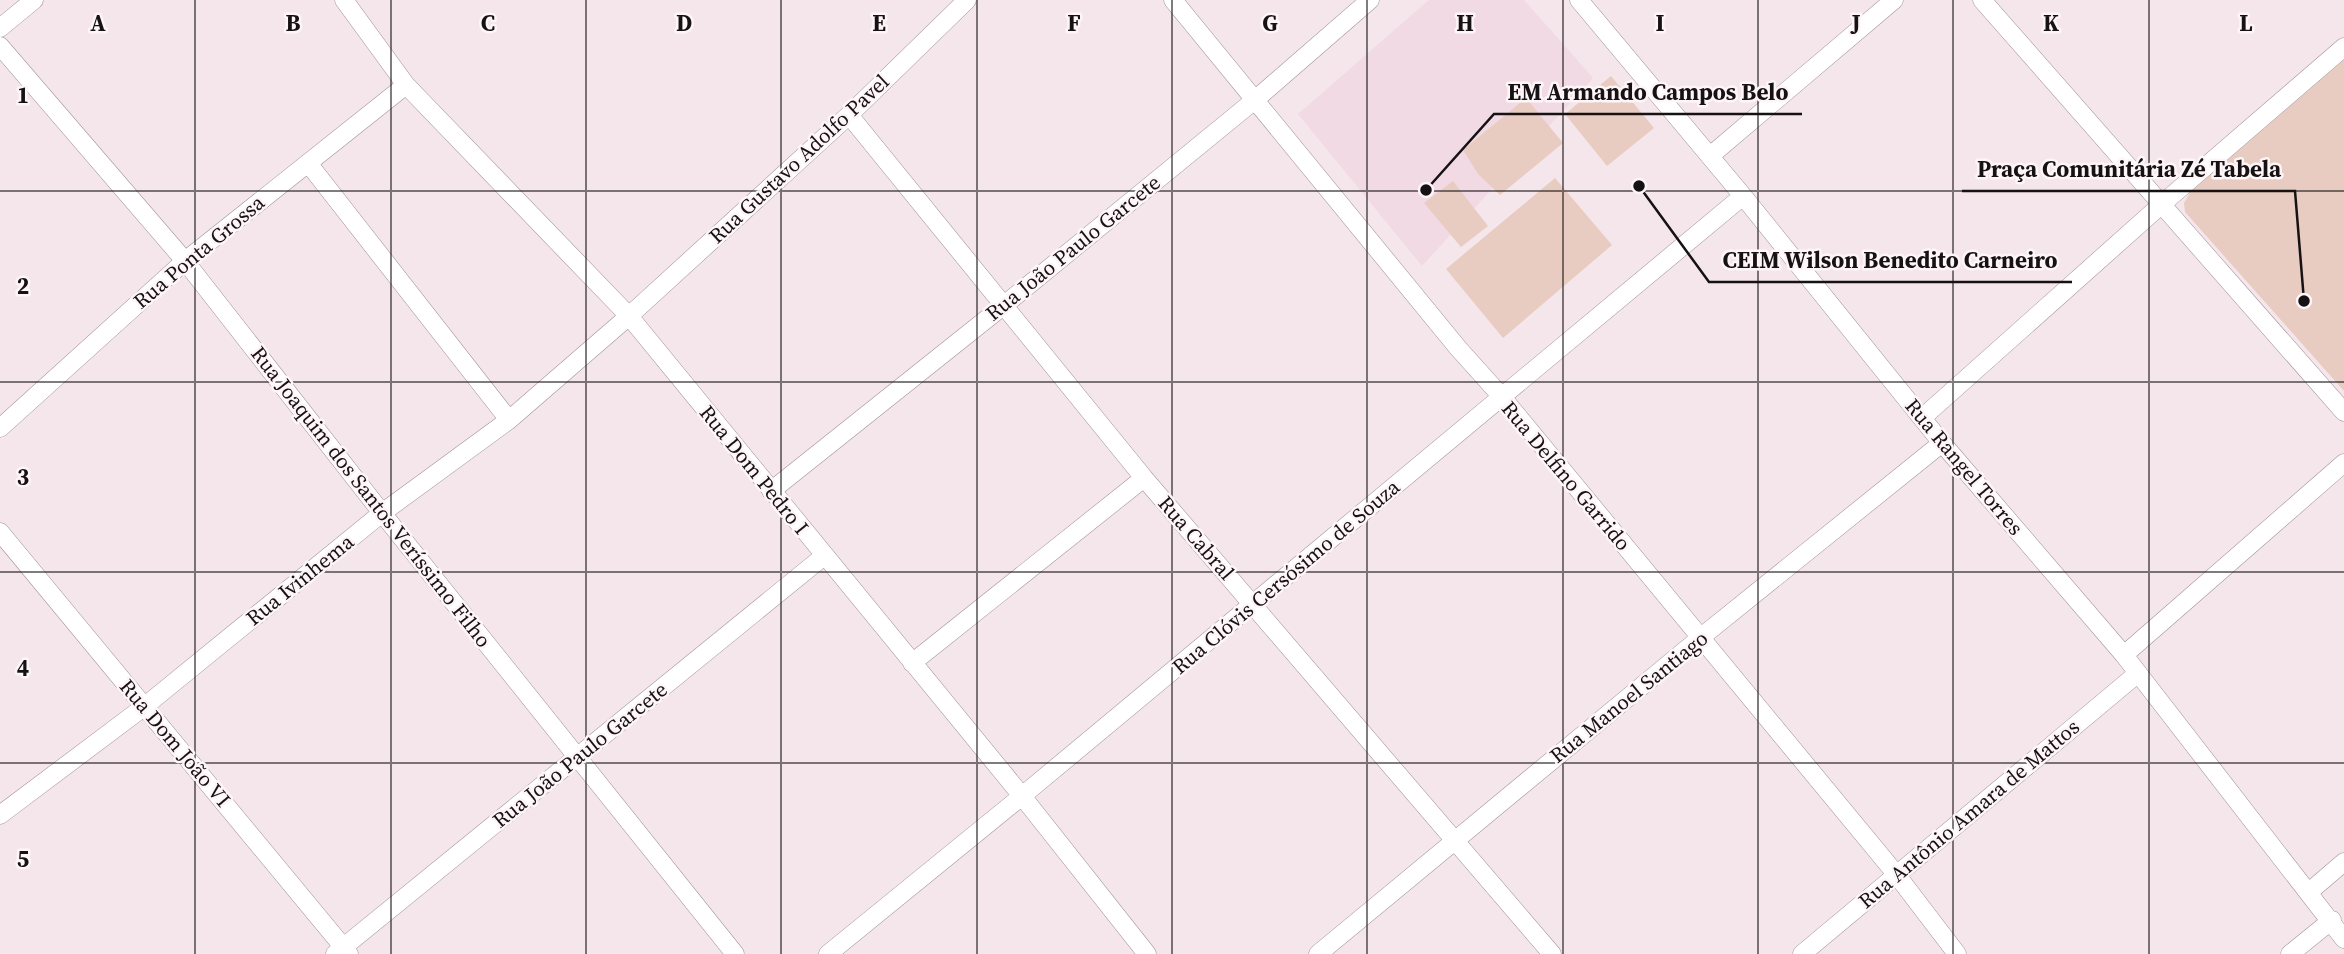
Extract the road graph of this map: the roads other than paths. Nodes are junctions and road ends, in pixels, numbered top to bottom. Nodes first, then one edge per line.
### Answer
1 (33, 0) edge
2 (345, 0) edge
3 (967, 0) edge
4 (1173, 0) edge
5 (1370, 0) edge
6 (1579, 0) edge
7 (1894, 0) edge
8 (1982, 0) edge
9 (0, 28) edge
10 (0, 46) edge
11 (2344, 47) edge
12 (406, 85) junction
13 (1256, 99) junction
14 (849, 115) junction
15 (1710, 156) junction
16 (308, 163) junction
17 (1743, 196) junction
18 (2162, 204) junction
19 (185, 261) junction
20 (1003, 306) junction
21 (629, 316) junction
22 (1502, 397) junction
23 (2344, 412) edge
24 (1922, 418) junction
25 (509, 420) junction
26 (0, 428) edge
27 (1942, 443) junction
28 (2344, 463) edge
29 (1144, 478) junction
30 (771, 491) junction
31 (382, 513) junction
32 (0, 532) edge
33 (824, 556) junction
34 (1253, 604) junction
35 (1700, 638) junction
36 (2124, 655) junction
37 (912, 663) junction
38 (2137, 674) junction
39 (145, 706) junction
40 (577, 758) junction
41 (1022, 796) junction
42 (0, 815) edge
43 (1456, 840) junction
44 (2344, 862) edge
45 (1896, 874) junction
46 (2309, 892) junction
47 (2332, 920) junction
48 (2344, 939) edge
49 (343, 952) edge
50 (735, 954) edge
51 (828, 954) edge
52 (1147, 954) edge
53 (1318, 954) edge
54 (1552, 954) edge
55 (1802, 954) edge
56 (1957, 954) edge
57 (2290, 954) edge

1 - 9 street
2 - 12 street, Rua Dom Pedro I
3 - 14 street, Rua Gustavo Adolfo Pavel
4 - 13 street, Rua Delfino Garrido
5 - 13 street, Rua João Paulo Garcete
6 - 15 street, Rua Rangel Torres
7 - 15 street
8 - 18 street
10 - 19 street, Rua Joaquim dos Santos Veríssimo Filho
11 - 18 street
12 - 16 street, Rua Ponta Grossa
12 - 21 street, Rua Dom Pedro I
13 - 20 street, Rua João Paulo Garcete
13 - 22 street, Rua Delfino Garrido
14 - 20 street, Rua Cabral
14 - 21 street, Rua Gustavo Adolfo Pavel
15 - 17 street, Rua Rangel Torres
16 - 19 street, Rua Ponta Grossa
16 - 25 street
17 - 22 street, Rua Clóvis Cersósimo de Souza
17 - 24 street, Rua Rangel Torres
18 - 23 street
18 - 24 street
19 - 26 street, Rua Ponta Grossa
19 - 31 street, Rua Joaquim dos Santos Veríssimo Filho
20 - 29 street, Rua Cabral
20 - 30 street, Rua João Paulo Garcete
21 - 25 street, Rua Ivinhema
21 - 30 street, Rua Dom Pedro I
22 - 34 street, Rua Clóvis Cersósimo de Souza
22 - 35 street, Rua Delfino Garrido
24 - 27 street, Rua Rangel Torres
25 - 31 street, Rua Ivinhema
27 - 35 street, Rua Manoel Santiago
27 - 36 street, Rua Rangel Torres
28 - 36 street
29 - 34 street, Rua Cabral
29 - 37 street
30 - 33 street, Rua Dom Pedro I
31 - 39 street, Rua Ivinhema
31 - 40 street, Rua Joaquim dos Santos Veríssimo Filho
32 - 39 street, Rua Dom João VI
33 - 37 street, Rua Dom Pedro I
33 - 40 street, Rua João Paulo Garcete
34 - 41 street, Rua Clóvis Cersósimo de Souza
34 - 43 street, Rua Cabral
35 - 43 street, Rua Manoel Santiago
35 - 45 street, Rua Delfino Garrido
36 - 38 street, Rua Rangel Torres
37 - 41 street, Rua Dom Pedro I
38 - 45 street, Rua Antônio Amara de Mattos
38 - 46 street, Rua Rangel Torres
39 - 42 street, Rua Ivinhema
39 - 49 street, Rua Dom João VI
40 - 49 street, Rua João Paulo Garcete
40 - 50 street, Rua Joaquim dos Santos Veríssimo Filho
41 - 51 street, Rua Clóvis Cersósimo de Souza
41 - 52 street, Rua Dom Pedro I
43 - 53 street, Rua Manoel Santiago
43 - 54 street, Rua Cabral
44 - 46 street
45 - 55 street, Rua Antônio Amara de Mattos
45 - 56 street, Rua Delfino Garrido
46 - 47 street, Rua Rangel Torres
47 - 48 street, Rua Rangel Torres
47 - 57 street

